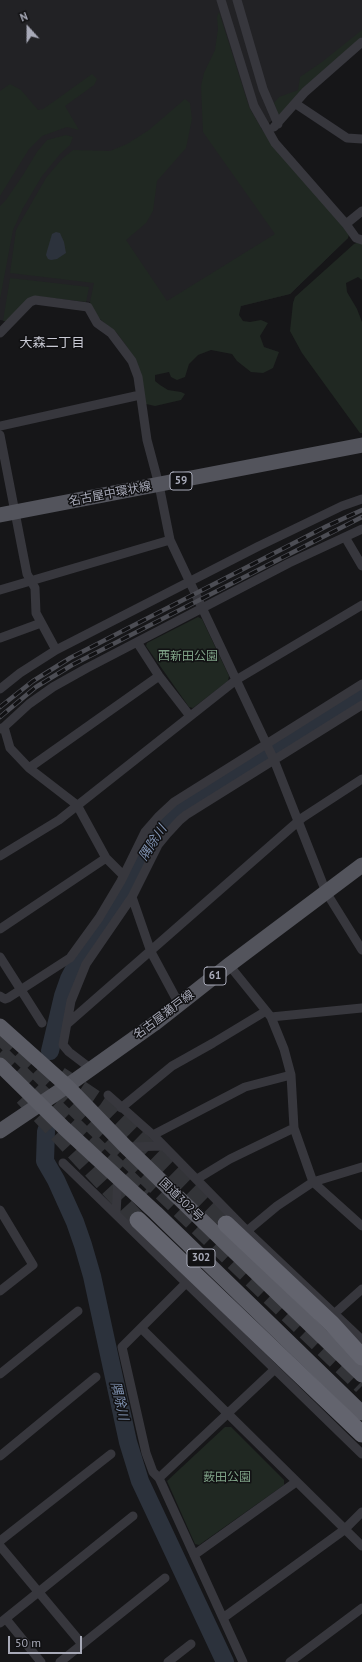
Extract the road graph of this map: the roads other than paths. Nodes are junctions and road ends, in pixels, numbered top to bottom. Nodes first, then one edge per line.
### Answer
1 (221, 0) edge
2 (237, 0) edge
3 (362, 42) edge
4 (296, 104) junction
5 (278, 124) junction
6 (269, 133) junction
7 (362, 140) edge
8 (362, 211) edge
9 (346, 224) junction
10 (362, 240) edge
11 (0, 333) edge
12 (140, 395) junction
13 (0, 426) edge
14 (0, 435) edge
15 (362, 445) edge
16 (159, 485) junction
17 (362, 499) edge
18 (7, 514) edge
19 (362, 529) edge
20 (345, 537) junction
21 (170, 540) junction
22 (362, 566) edge
23 (30, 581) junction
24 (190, 581) junction
25 (0, 590) edge
26 (362, 605) edge
27 (203, 610) junction
28 (41, 623) junction
29 (0, 638) edge
30 (137, 642) junction
31 (56, 650) junction
32 (159, 676) junction
33 (236, 680) junction
34 (362, 684) edge
35 (0, 689) edge
36 (362, 705) edge
37 (190, 716) junction
38 (2, 728) edge
39 (266, 744) junction
40 (274, 760) junction
41 (29, 768) junction
42 (362, 779) edge
43 (77, 805) junction
44 (298, 822) junction
45 (0, 856) edge
46 (106, 858) junction
47 (362, 865) edge
48 (123, 875) junction
49 (326, 892) junction
50 (132, 897) junction
51 (0, 929) edge
52 (359, 940) edge
53 (362, 950) edge
54 (152, 952) junction
55 (0, 957) edge
56 (228, 965) junction
57 (22, 990) junction
58 (0, 996) edge
59 (179, 1004) junction
60 (362, 1008) edge
61 (268, 1014) junction
62 (42, 1023) dead end
63 (67, 1024) junction
64 (0, 1026) edge
65 (0, 1065) edge
66 (90, 1068) junction
67 (291, 1075) junction
68 (67, 1086) junction
69 (108, 1094) dead end
70 (39, 1104) junction
71 (121, 1108) junction
72 (294, 1128) junction
73 (0, 1131) edge
74 (153, 1135) junction
75 (164, 1146) junction
76 (126, 1147) junction
77 (63, 1163) dead end
78 (362, 1167) edge
79 (118, 1177) junction
80 (197, 1179) junction
81 (313, 1182) junction
82 (116, 1214) junction
83 (1, 1215) edge
84 (138, 1220) tunnel mouth
85 (226, 1224) tunnel mouth
86 (362, 1226) edge
87 (247, 1231) junction
88 (186, 1283) junction
89 (362, 1289) edge
90 (0, 1291) edge
91 (78, 1311) dead end
92 (334, 1314) junction
93 (141, 1328) junction
94 (362, 1340) edge
95 (362, 1357) edge
96 (275, 1369) junction
97 (0, 1374) edge
98 (362, 1375) edge
99 (96, 1377) dead end
100 (362, 1413) edge
101 (227, 1414) junction
102 (362, 1434) edge
103 (111, 1454) dead end
104 (362, 1454) edge
105 (0, 1456) edge
106 (159, 1478) junction
107 (296, 1482) junction
108 (362, 1512) edge
109 (133, 1516) dead end
110 (344, 1530) junction
111 (0, 1541) edge
112 (0, 1546) edge
113 (362, 1546) edge
114 (194, 1555) junction
115 (165, 1578) dead end
116 (38, 1592) junction
117 (362, 1608) edge
118 (223, 1618) junction
119 (3, 1621) edge
120 (82, 1644) junction
121 (190, 1644) dead end
122 (41, 1662) edge
123 (60, 1662) edge
124 (168, 1662) edge
125 (244, 1662) edge
126 (290, 1662) edge

1 - 6 street
2 - 5 street
3 - 4 street
4 - 5 street
4 - 7 street
5 - 6 street
6 - 9 street
8 - 9 street
9 - 10 street
11 - 12 street
12 - 13 street
12 - 16 street
14 - 18 street
15 - 16 main road, 名古屋中環状線 / 59
16 - 18 main road, 名古屋中環状線 / 59
16 - 21 street
17 - 24 street
18 - 23 street
19 - 20 street
20 - 22 street
20 - 27 street
21 - 23 street
21 - 24 street
23 - 25 street
23 - 28 street
24 - 27 street
24 - 31 street
26 - 33 street
27 - 30 street
27 - 33 street
28 - 29 street
28 - 31 street
30 - 32 street
30 - 38 street
31 - 35 street
32 - 37 street
32 - 41 street
33 - 37 street
33 - 39 street
34 - 39 street
36 - 40 street
37 - 43 street
38 - 41 street
39 - 40 street
39 - 48 street
40 - 44 street
40 - 50 street
41 - 43 street
42 - 44 street
43 - 45 street
43 - 46 street
44 - 49 street
44 - 54 street
46 - 48 street
46 - 51 street
47 - 49 main road, 名古屋瀬戸線 / 61
48 - 57 street
49 - 52 street
49 - 56 main road, 名古屋瀬戸線 / 61
50 - 54 street
50 - 63 street
52 - 53 street
54 - 59 street
54 - 63 street
55 - 57 street
56 - 59 main road, 名古屋瀬戸線 / 61
56 - 61 street
57 - 58 street
57 - 62 street
59 - 66 main road, 名古屋瀬戸線 / 61
60 - 61 street
61 - 67 street
61 - 71 street
63 - 66 street
64 - 68 highway, 国道302号 / 302
65 - 70 highway, 302
66 - 68 main road, 名古屋瀬戸線 / 61
67 - 72 street
67 - 74 street
68 - 70 main road, 名古屋瀬戸線 / 61
68 - 76 highway, 国道302号 / 302
69 - 71 street
70 - 73 main road, 名古屋瀬戸線 / 61
70 - 79 highway, 302
71 - 74 street
72 - 80 street
72 - 81 street
74 - 75 street
75 - 76 street
75 - 80 street
76 - 98 highway, 国道302号 / 302
77 - 82 street
78 - 81 street
79 - 82 street
79 - 100 highway, 302
80 - 87 street
81 - 86 street
81 - 87 street
82 - 88 street
83 - 90 street
84 - 102 highway
85 - 95 highway
87 - 92 street
88 - 93 street
88 - 96 street
89 - 92 street
91 - 97 street
92 - 94 street
93 - 101 street
93 - 106 street
96 - 101 street
96 - 104 street
99 - 105 street
101 - 106 street
101 - 107 street
103 - 111 street
106 - 114 street
107 - 110 street
107 - 114 street
108 - 110 street
109 - 116 street
110 - 113 street
110 - 118 street
112 - 116 street
114 - 118 street
115 - 120 street
116 - 119 street
116 - 120 street
117 - 126 street
118 - 125 street
119 - 122 street
120 - 123 street
121 - 124 street

